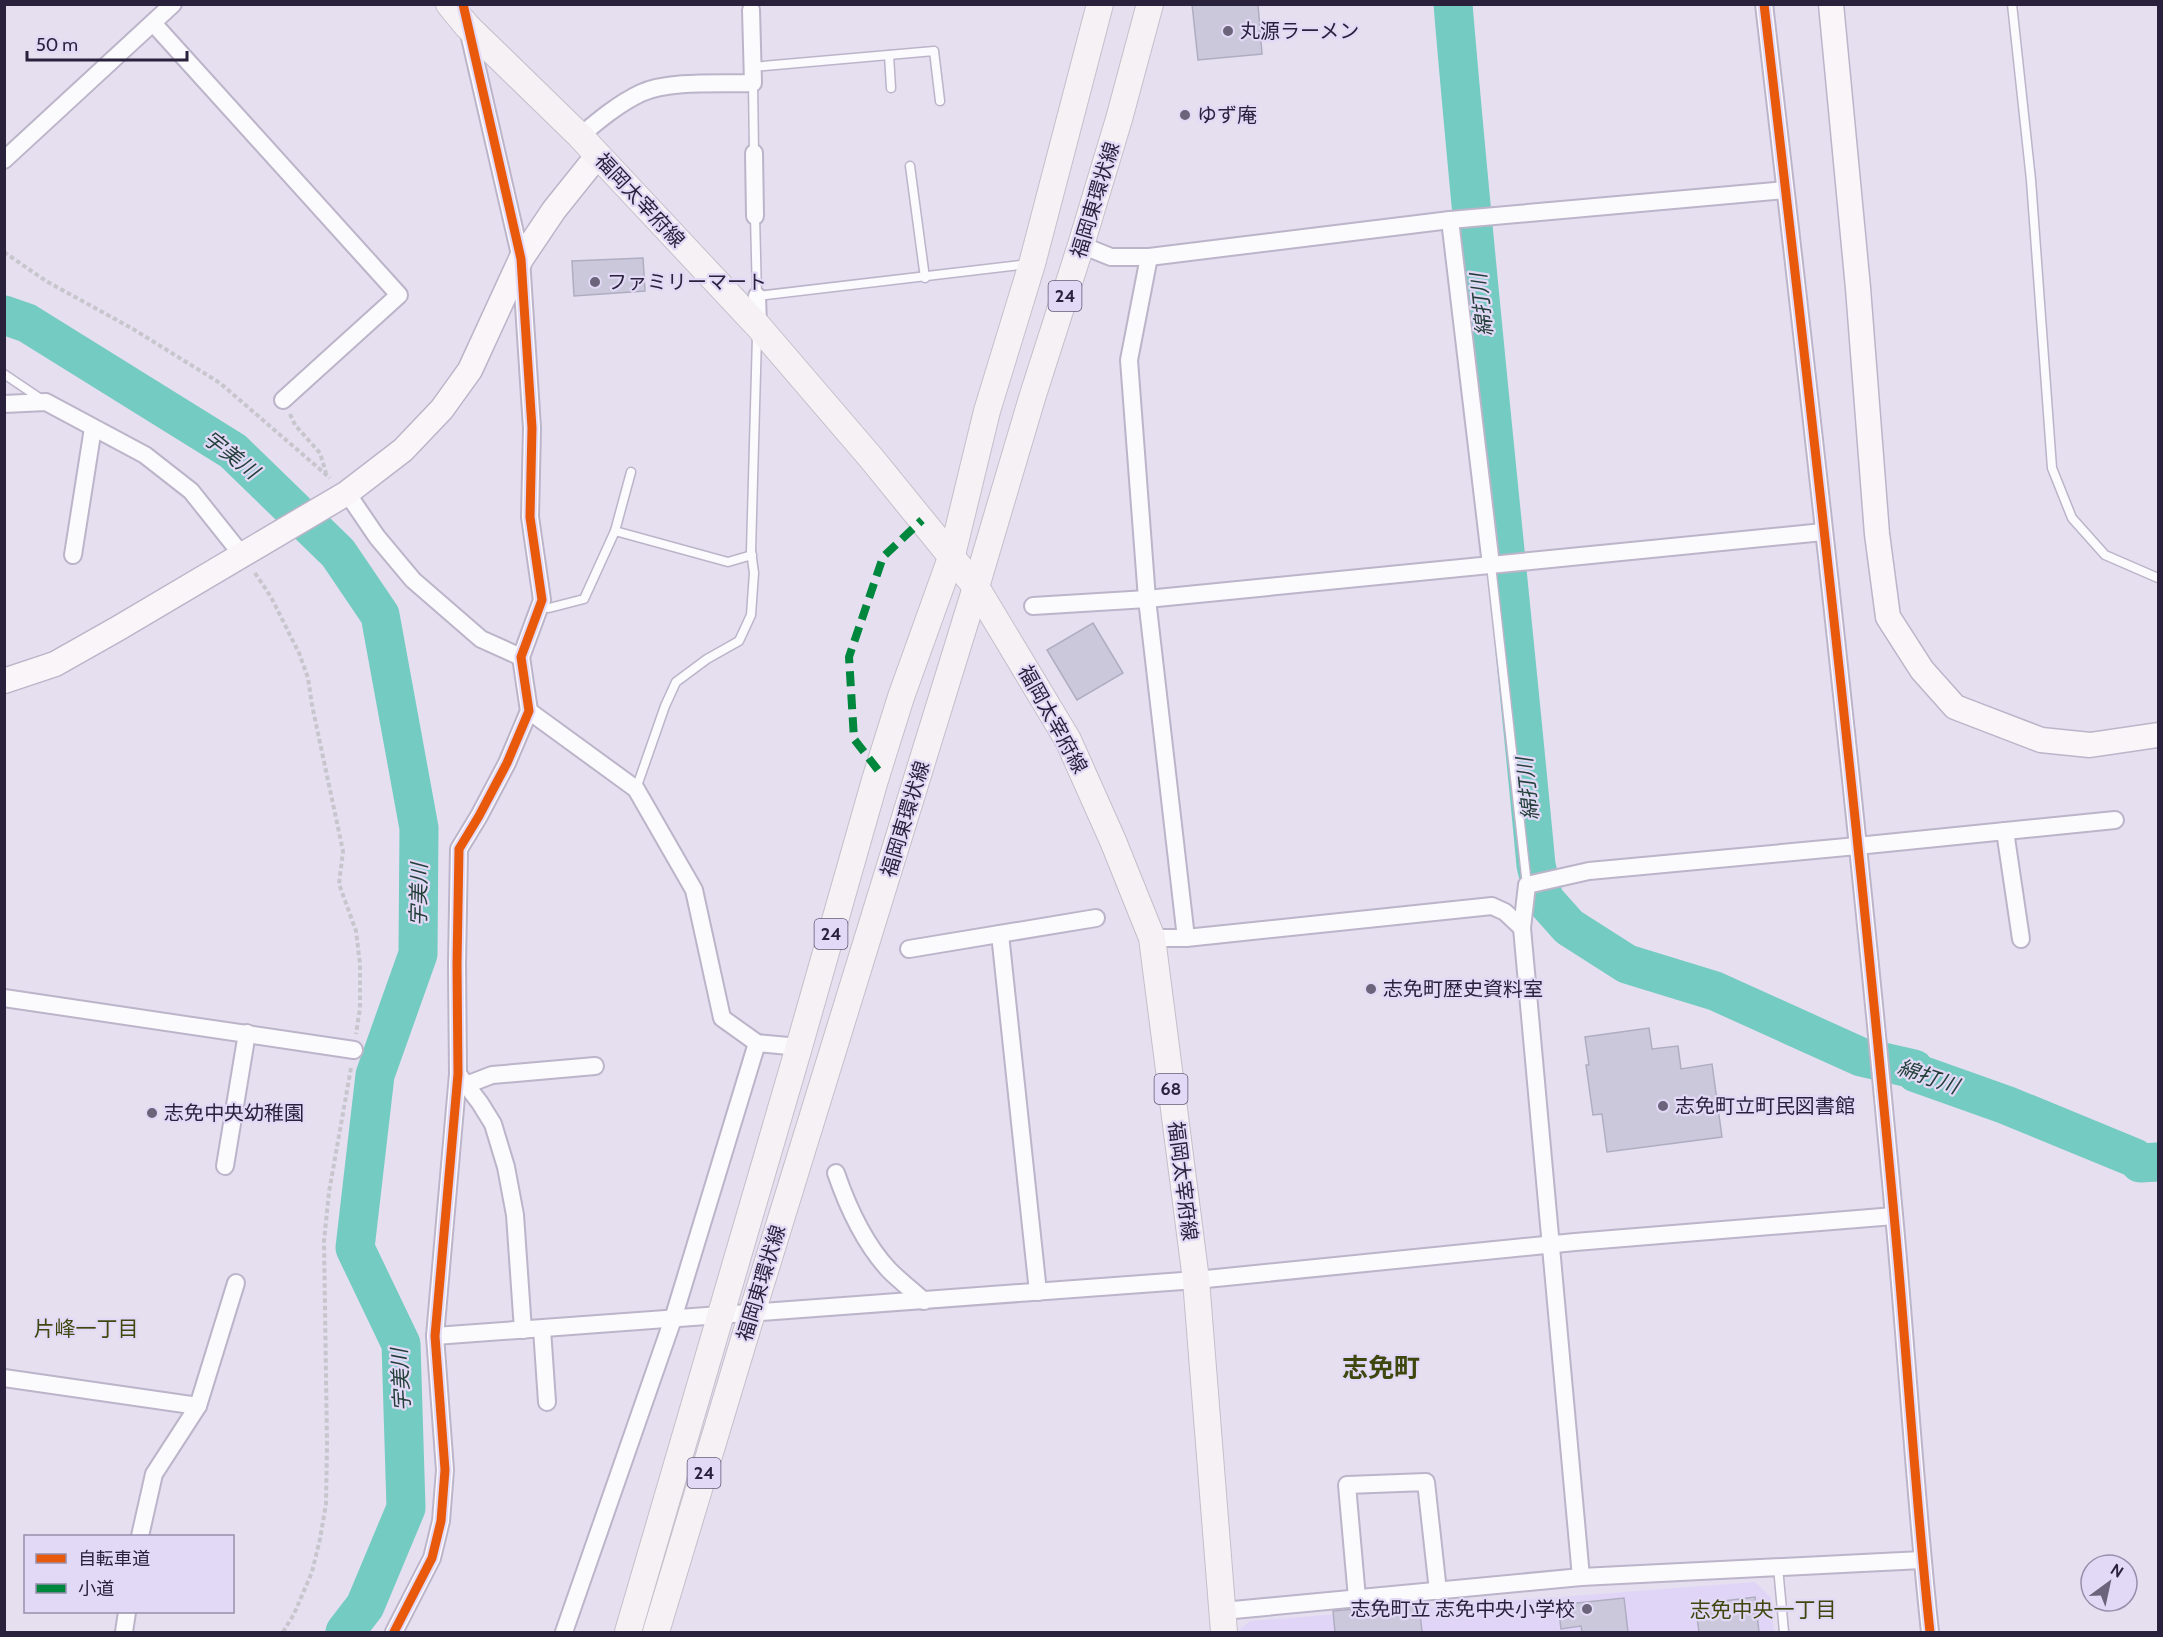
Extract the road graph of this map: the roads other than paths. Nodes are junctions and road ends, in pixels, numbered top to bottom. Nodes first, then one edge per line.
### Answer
1 (173, 4) edge
2 (449, 4) edge
3 (1100, 4) edge
4 (1150, 4) edge
5 (1764, 4) edge
6 (1831, 4) edge
7 (2012, 4) edge
8 (751, 7) edge
9 (465, 15) edge
10 (153, 23) junction
11 (889, 55) junction
12 (753, 75) junction
13 (891, 88) dead end
14 (940, 101) dead end
15 (580, 136) junction
16 (754, 153) joint
17 (598, 155) junction
18 (4, 160) edge
19 (910, 166) dead end
20 (1785, 190) junction
21 (756, 216) joint
22 (1450, 220) junction
23 (1082, 245) junction
24 (1149, 257) junction
25 (521, 259) junction
26 (1032, 264) junction
27 (925, 278) junction
28 (757, 296) junction
29 (758, 326) junction
30 (4, 374) edge
31 (283, 400) road end
32 (46, 402) junction
33 (4, 404) edge
34 (93, 428) junction
35 (631, 472) dead end
36 (343, 495) junction
37 (615, 531) junction
38 (1823, 532) junction
39 (248, 551) junction
40 (73, 555) dead end
41 (752, 555) junction
42 (951, 555) junction
43 (1491, 565) junction
44 (2158, 578) edge
45 (976, 587) junction
46 (1147, 599) junction
47 (540, 606) junction
48 (1033, 606) dead end
49 (521, 657) junction
50 (4, 681) edge
51 (529, 711) junction
52 (2158, 735) edge
53 (636, 789) junction
54 (2115, 820) dead end
55 (2005, 831) junction
56 (1857, 846) junction
57 (1527, 885) junction
58 (1096, 918) dead end
59 (1522, 928) junction
60 (1000, 934) junction
61 (1152, 938) junction
62 (1186, 938) junction
63 (2020, 939) dead end
64 (909, 949) dead end
65 (4, 998) edge
66 (247, 1033) junction
67 (757, 1043) junction
68 (799, 1047) junction
69 (354, 1050) road end
70 (595, 1066) dead end
71 (462, 1080) junction
72 (225, 1166) dead end
73 (836, 1173) dead end
74 (1894, 1216) junction
75 (1551, 1245) junction
76 (1196, 1280) junction
77 (236, 1282) dead end
78 (1038, 1292) junction
79 (924, 1301) junction
80 (752, 1313) junction
81 (720, 1316) junction
82 (673, 1319) junction
83 (542, 1329) junction
84 (523, 1330) junction
85 (435, 1336) junction
86 (4, 1378) edge
87 (546, 1402) dead end
88 (198, 1406) junction
89 (140, 1535) edge
90 (1922, 1560) junction
91 (1778, 1567) junction
92 (1581, 1577) junction
93 (1438, 1591) junction
94 (1357, 1598) junction
95 (127, 1613) edge
96 (1224, 1622) edge
97 (124, 1632) edge
98 (394, 1632) edge
99 (564, 1632) edge
100 (628, 1632) edge
101 (656, 1632) edge
102 (1784, 1632) edge
103 (1930, 1632) edge

1 - 10 street
2 - 9 main road, 福岡太宰府線 / 68
3 - 26 main road, 福岡東環状線 / 24
4 - 23 main road, 福岡東環状線 / 24
5 - 20 street
6 - 52 street
7 - 44 lane
8 - 12 street
9 - 15 main road, 福岡太宰府線 / 68
9 - 25 street
10 - 18 street
10 - 31 street
11 - 12 lane
11 - 13 lane
11 - 14 lane
12 - 15 street
12 - 16 lane
15 - 17 main road, 福岡太宰府線 / 68
16 - 21 street
17 - 25 street
17 - 29 main road, 福岡太宰府線 / 68
19 - 27 lane
20 - 22 street
20 - 38 street
21 - 28 lane
22 - 24 street
22 - 43 street
23 - 24 street
23 - 45 main road, 福岡東環状線 / 24
24 - 46 street
25 - 36 street
25 - 47 street
26 - 27 lane
26 - 42 main road, 福岡東環状線 / 24
27 - 28 lane
28 - 29 street
29 - 41 lane
29 - 42 main road, 福岡太宰府線 / 68
30 - 32 lane
32 - 33 street
32 - 34 street
34 - 39 street
34 - 40 street
35 - 37 lane
36 - 39 street
36 - 49 street
37 - 41 lane
37 - 47 lane
38 - 43 street
38 - 56 street
39 - 50 street
41 - 53 lane
42 - 45 main road, 福岡太宰府線 / 68
42 - 68 main road, 福岡東環状線 / 24
43 - 46 street
43 - 57 lane
45 - 61 main road, 福岡太宰府線 / 68
45 - 80 main road, 福岡東環状線 / 24
46 - 48 street
46 - 62 street
47 - 49 street
49 - 51 street
51 - 53 street
51 - 71 street
53 - 67 street
54 - 55 street
55 - 56 street
55 - 63 street
56 - 57 street
56 - 74 street
57 - 59 street
58 - 60 street
59 - 62 street
59 - 75 street
60 - 64 street
60 - 78 street
61 - 62 street
61 - 76 main road, 福岡太宰府線 / 68
65 - 66 street
66 - 69 street
66 - 72 street
67 - 68 street
67 - 82 street
68 - 81 main road, 福岡東環状線 / 24
70 - 71 street
71 - 84 street
71 - 85 street
73 - 79 street
74 - 75 street
74 - 90 street
75 - 76 street
75 - 92 street
76 - 78 street
76 - 96 main road, 福岡太宰府線 / 68
77 - 88 street
78 - 79 street
79 - 80 street
80 - 81 street
80 - 101 main road, 福岡東環状線 / 24
81 - 82 street
81 - 100 main road, 福岡東環状線 / 24
82 - 83 street
82 - 99 street
83 - 84 street
83 - 87 street
84 - 85 street
85 - 98 street
86 - 88 street
88 - 89 street
90 - 91 street
90 - 103 street
91 - 92 street
91 - 102 lane
92 - 93 street
93 - 94 street
93 - 94 street
94 - 96 street
95 - 97 street

